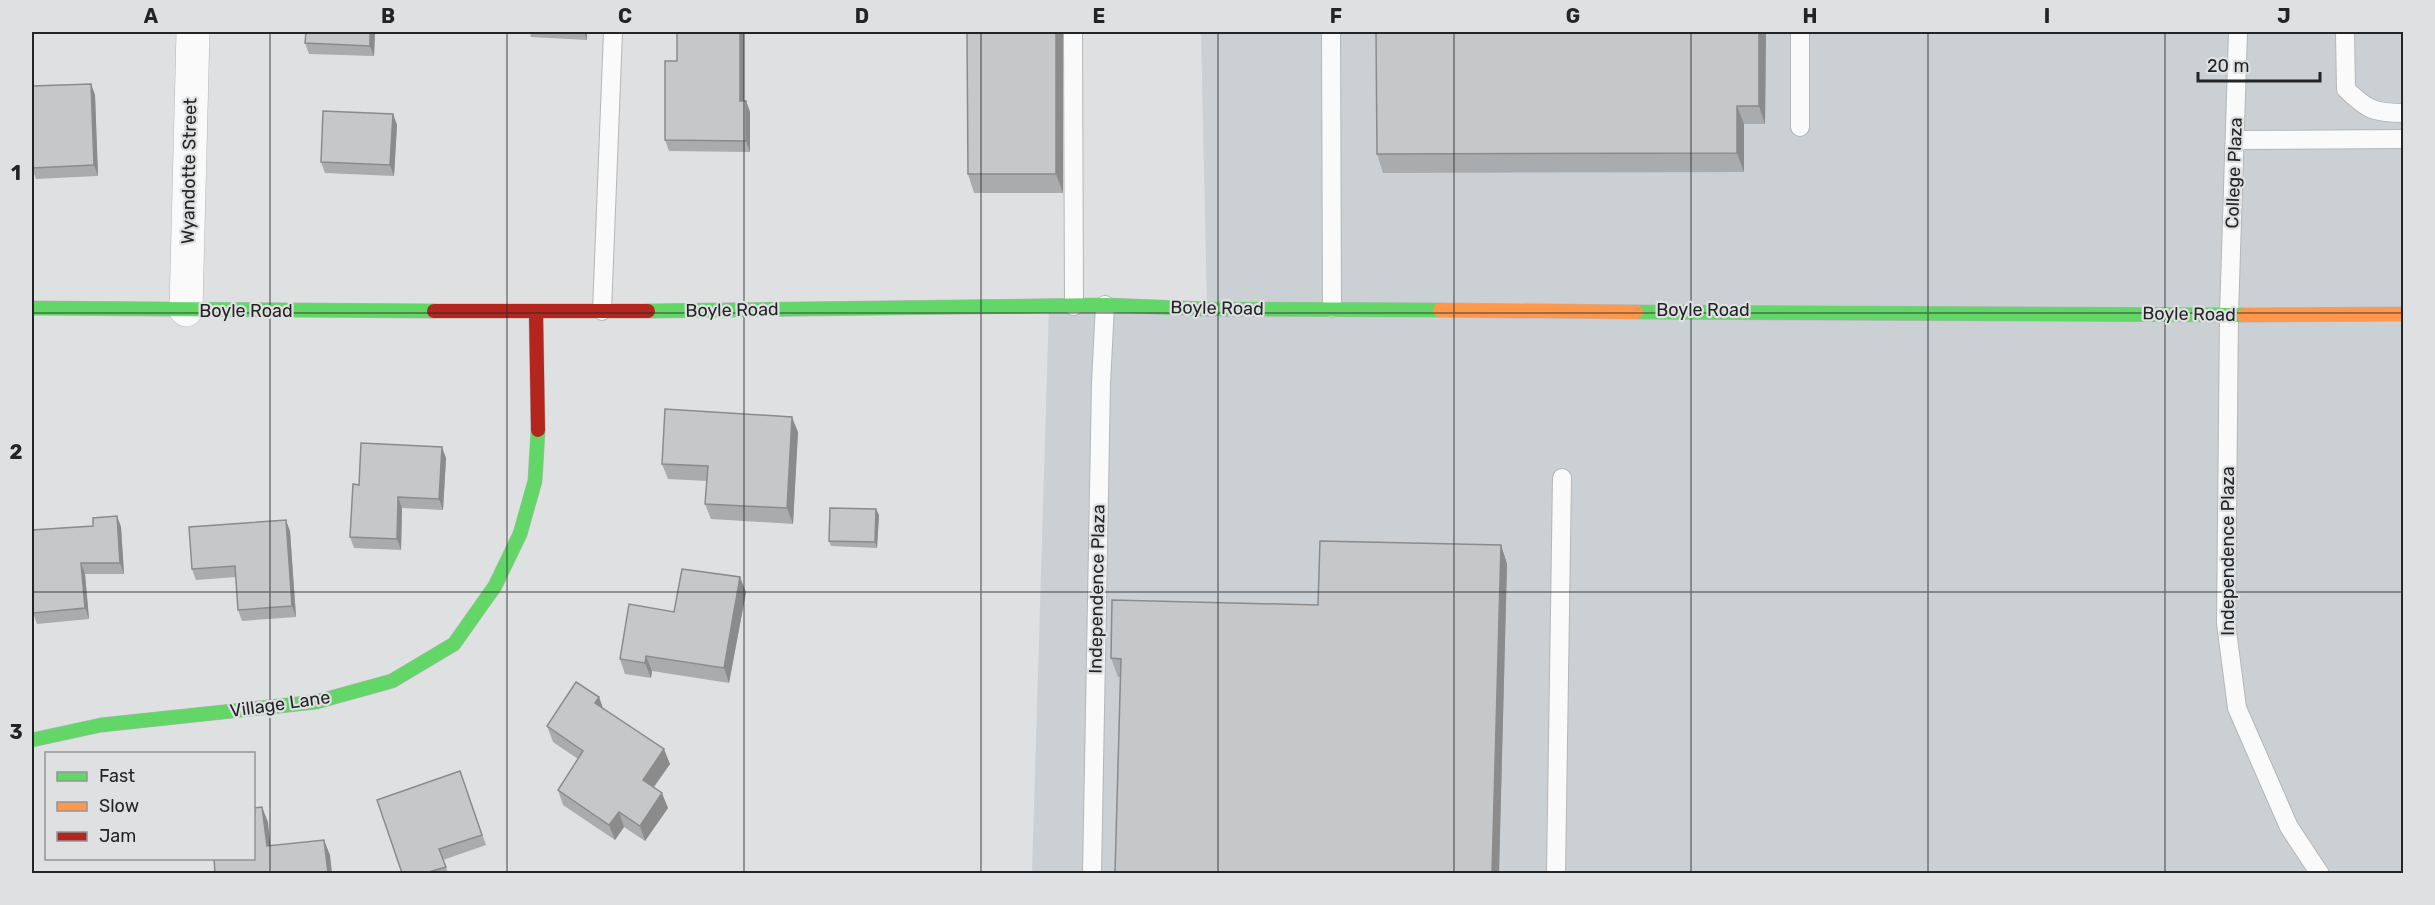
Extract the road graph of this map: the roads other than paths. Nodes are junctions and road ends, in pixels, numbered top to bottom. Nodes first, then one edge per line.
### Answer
1 (193, 32) edge
2 (613, 32) edge
3 (1073, 32) edge
4 (1331, 32) edge
5 (1800, 32) edge
6 (2238, 32) edge
7 (2345, 32) edge
8 (2403, 113) edge
9 (1800, 127) dead end
10 (2403, 139) edge
11 (2236, 140) junction
12 (1105, 305) junction
13 (1074, 306) junction
14 (32, 308) edge
15 (1332, 308) junction
16 (186, 310) junction
17 (602, 311) junction
18 (536, 312) junction
19 (2403, 314) edge
20 (2229, 315) junction
21 (1562, 478) dead end
22 (32, 740) edge
23 (1092, 873) edge
24 (1556, 873) edge
25 (2320, 873) edge

1 - 16 street, Wyandotte Street
2 - 17 lane
3 - 13 lane
4 - 15 lane
5 - 9 lane
6 - 11 lane, College Plaza
7 - 8 lane
10 - 11 lane
11 - 20 lane, College Plaza
12 - 13 street, Boyle Road
12 - 15 street, Boyle Road
12 - 23 lane, Independence Plaza
13 - 17 street, Boyle Road
14 - 16 street, Boyle Road
15 - 20 street, Boyle Road
16 - 18 street, Boyle Road
17 - 18 street, Boyle Road
18 - 22 street, Village Lane
19 - 20 street, Boyle Road
20 - 25 lane, Independence Plaza
21 - 24 lane

